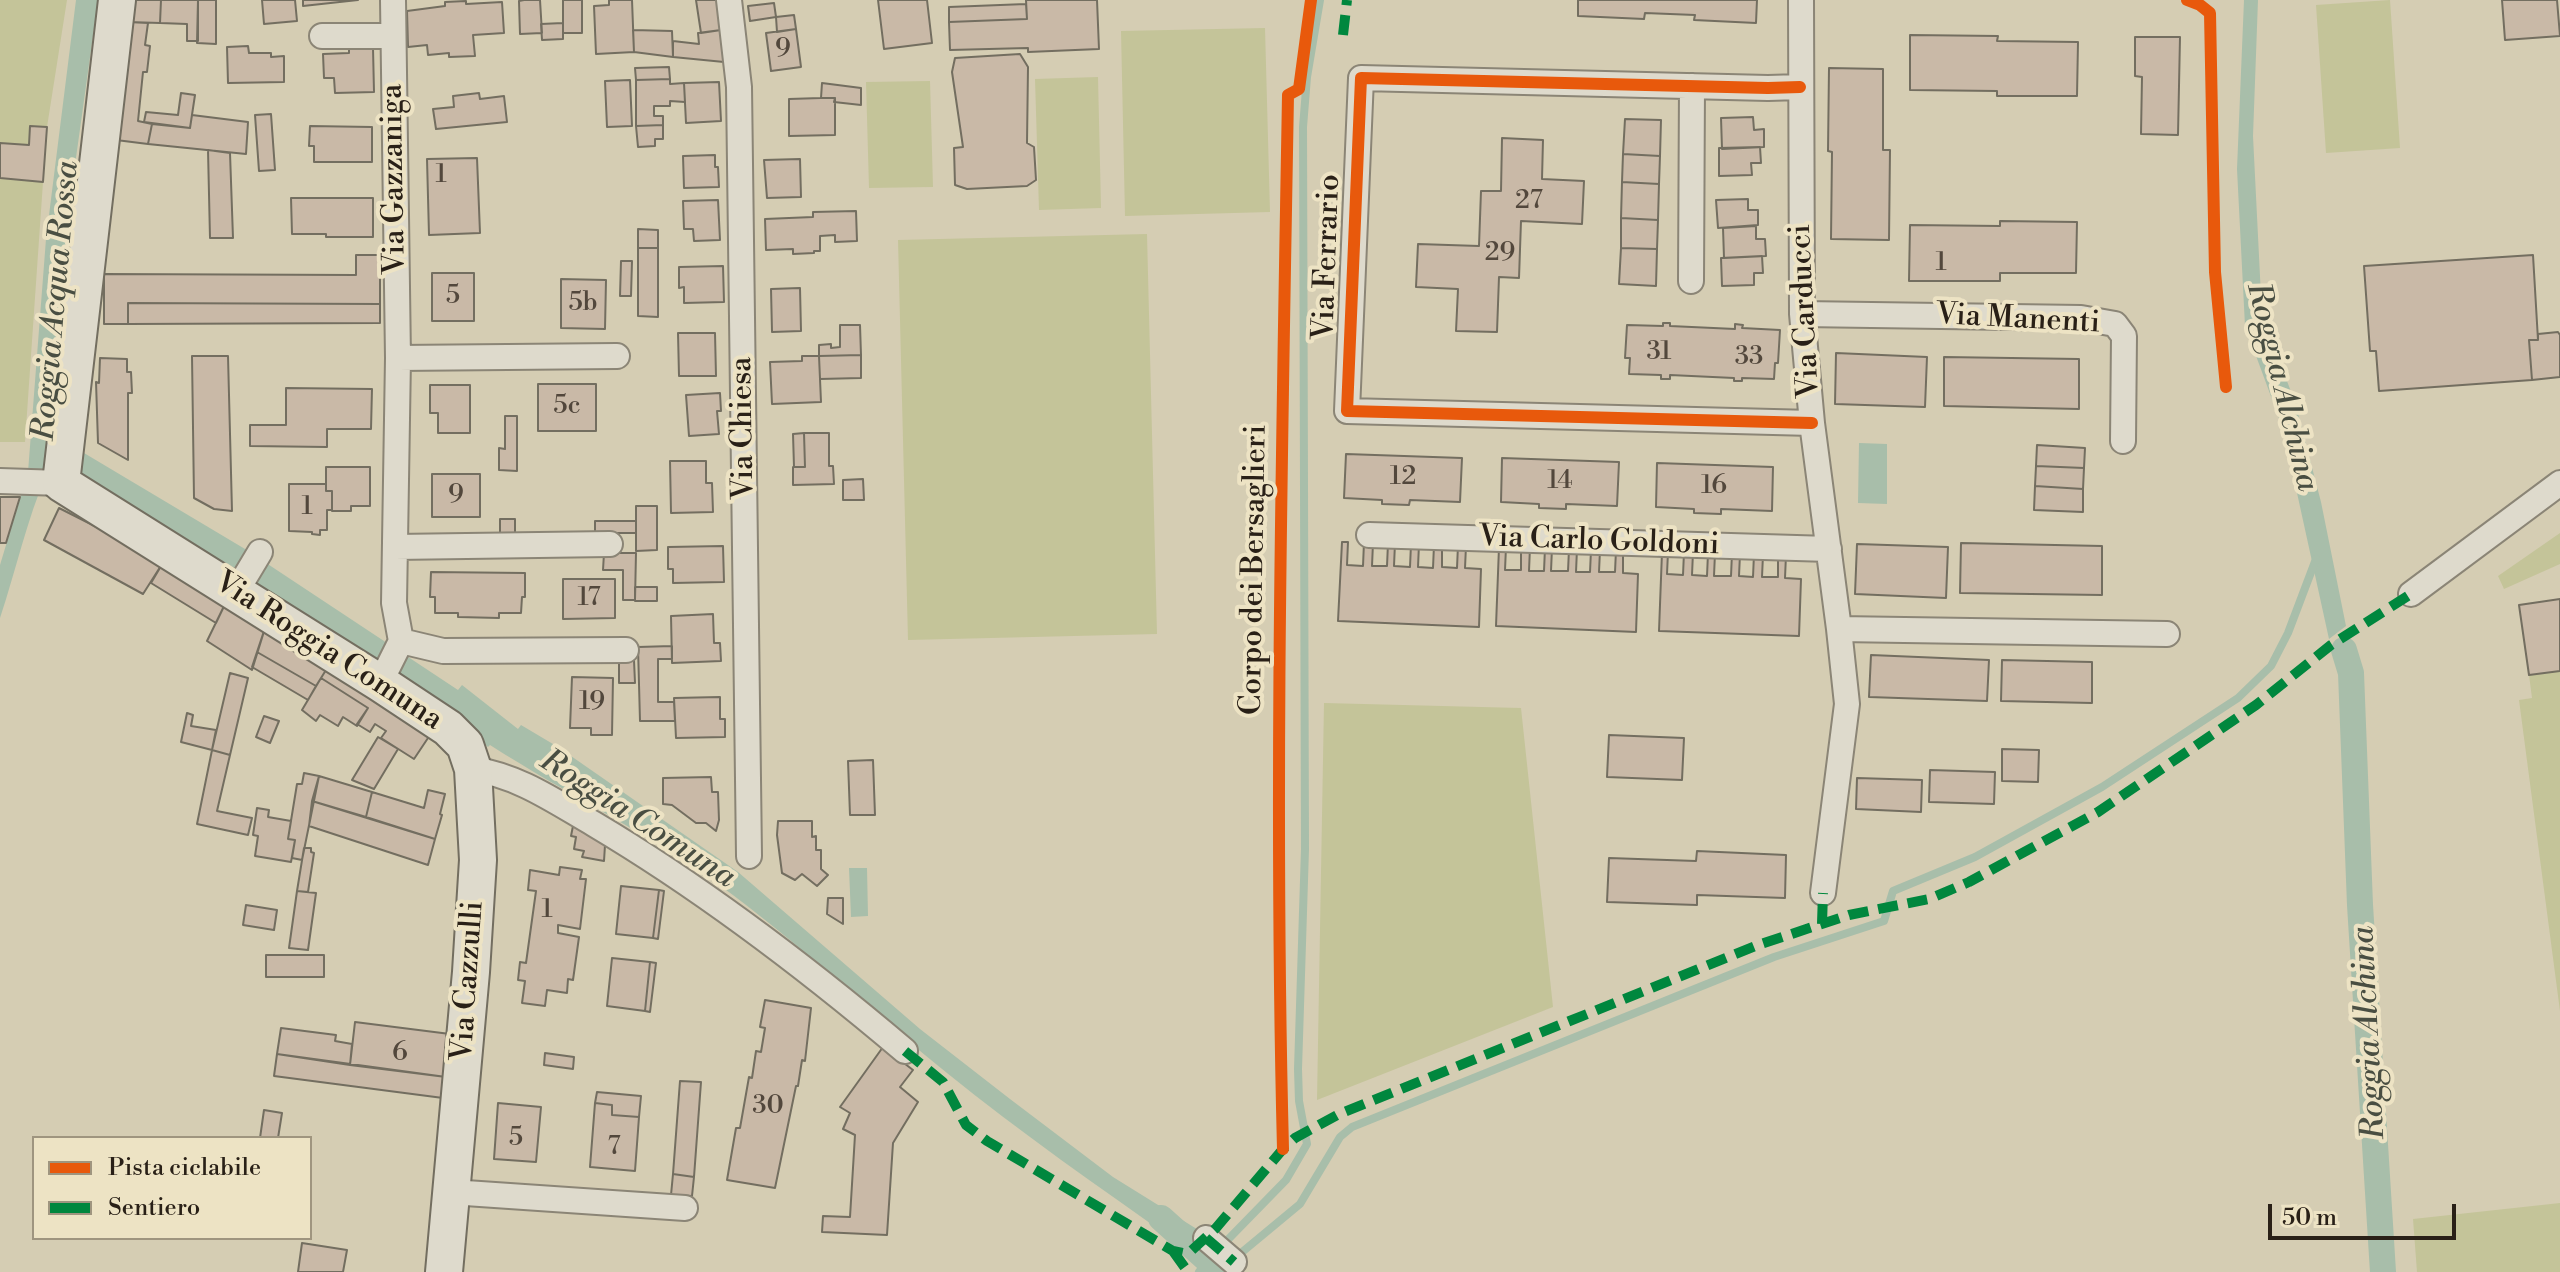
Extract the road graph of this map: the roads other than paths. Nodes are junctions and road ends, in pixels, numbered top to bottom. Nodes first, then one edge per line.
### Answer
1 (117, 0) edge
2 (393, 0) edge
3 (729, 0) edge
4 (1801, 0) edge
5 (322, 36) dead end
6 (393, 36) junction
7 (1692, 86) junction
8 (1800, 87) junction
9 (1691, 281) dead end
10 (1802, 314) junction
11 (617, 356) dead end
12 (398, 358) junction
13 (1812, 423) junction
14 (2123, 441) dead end
15 (0, 481) edge
16 (44, 483) junction
17 (2560, 483) edge
18 (1369, 535) dead end
19 (610, 544) dead end
20 (395, 547) junction
21 (1829, 549) junction
22 (260, 552) dead end
23 (236, 592) junction
24 (2411, 594) dead end
25 (1839, 629) junction
26 (2167, 634) dead end
27 (401, 641) junction
28 (626, 650) dead end
29 (380, 683) junction
30 (473, 769) junction
31 (749, 856) dead end
32 (1823, 893) dead end
33 (905, 1051) dead end
34 (451, 1192) junction
35 (685, 1208) dead end
36 (1206, 1238) dead end
37 (1234, 1262) dead end
38 (444, 1272) edge

1 - 16 street
2 - 6 street, Via Gazzaniga
3 - 31 street, Via Chiesa
4 - 8 street
5 - 6 street
6 - 12 street, Via Gazzaniga
7 - 8 street, Via Ferrario
7 - 9 street
7 - 13 street, Via Ferrario
8 - 10 street, Via Carducci
10 - 13 street, Via Carducci
10 - 14 street, Via Manenti
11 - 12 street
12 - 20 street, Via Gazzaniga
13 - 21 street, Via Carducci
15 - 16 street, Via Roggia Comuna
16 - 23 street, Via Roggia Comuna
17 - 24 street
18 - 21 street, Via Carlo Goldoni
19 - 20 street
20 - 27 street, Via Gazzaniga
21 - 25 street, Via Carducci
22 - 23 street
23 - 29 street, Via Roggia Comuna
25 - 26 street
25 - 32 street, Via Carducci
27 - 28 street
27 - 29 street
29 - 30 street, Via Roggia Comuna
30 - 33 street
30 - 34 street, Via Cazzulli
34 - 35 street
34 - 38 street, Via Cazzulli
36 - 37 street

